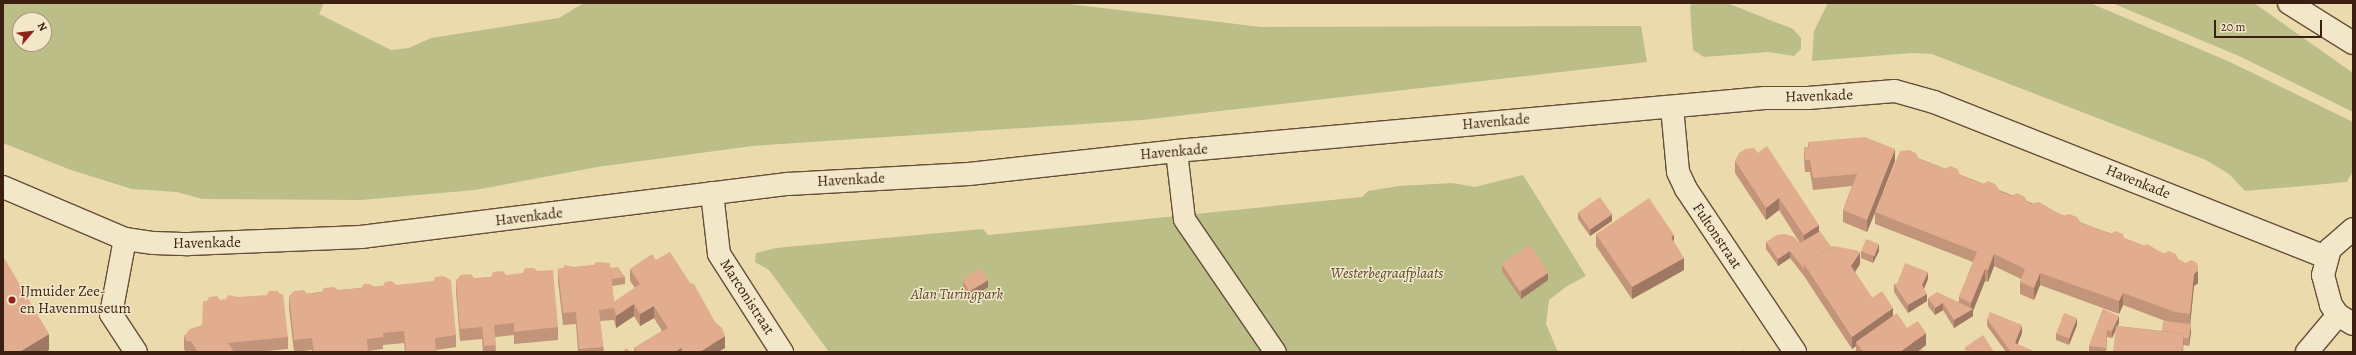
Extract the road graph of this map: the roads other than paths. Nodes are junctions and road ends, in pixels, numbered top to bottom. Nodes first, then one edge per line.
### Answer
1 (2289, 3) edge
2 (2353, 43) edge
3 (1672, 107) junction
4 (1176, 151) junction
5 (3, 188) edge
6 (712, 193) junction
7 (2353, 229) edge
8 (125, 239) junction
9 (2326, 256) junction
10 (2346, 320) edge
11 (136, 352) edge
12 (781, 352) edge
13 (1274, 352) edge
14 (1795, 352) edge
15 (2307, 352) edge

1 - 2 street
3 - 4 street, Havenkade
3 - 9 street, Havenkade
3 - 14 street, Fultonstraat
4 - 6 street, Havenkade
4 - 13 lane
5 - 8 street, Havenkade
6 - 8 street, Havenkade
6 - 12 street, Marconistraat
7 - 9 street
8 - 11 street
9 - 10 street
10 - 15 street

